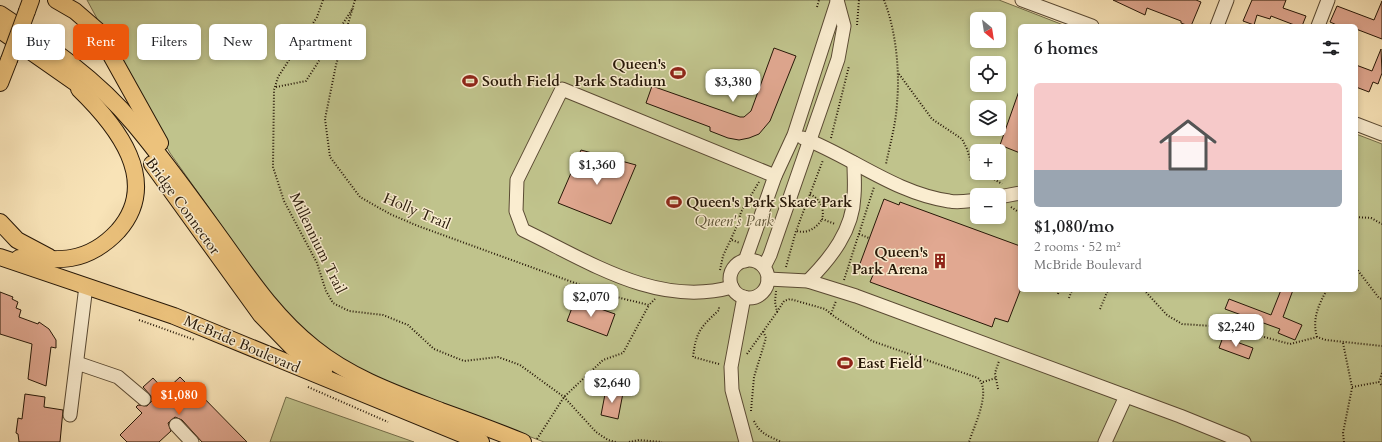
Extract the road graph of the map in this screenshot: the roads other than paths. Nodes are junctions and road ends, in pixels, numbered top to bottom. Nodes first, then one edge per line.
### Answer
1 (56, 0) edge
2 (1022, 0) edge
3 (1228, 0) edge
4 (1328, 0) edge
5 (837, 1) edge
6 (29, 5) edge
7 (0, 14) edge
8 (1087, 24) edge
9 (1218, 24) edge
10 (1319, 24) edge
11 (0, 30) edge
12 (3, 70) edge
13 (59, 70) junction
14 (1358, 125) edge
15 (1382, 132) edge
16 (794, 135) junction
17 (810, 141) junction
18 (854, 163) junction
19 (775, 176) junction
20 (1018, 193) edge
21 (1006, 196) edge
22 (192, 198) junction
23 (970, 200) edge
24 (0, 222) edge
25 (0, 256) edge
26 (52, 259) junction
27 (745, 261) junction
28 (766, 273) junction
29 (808, 281) junction
30 (86, 286) junction
31 (732, 287) junction
32 (744, 297) junction
33 (77, 363) junction
34 (356, 391) junction
35 (1126, 396) junction
36 (144, 399) dead end
37 (70, 415) dead end
38 (176, 426) dead end
39 (192, 442) edge
40 (481, 442) edge
41 (522, 442) edge
42 (746, 442) edge
43 (1105, 442) edge
44 (1244, 442) edge

1 - 22 main road
2 - 8 street
3 - 9 street
4 - 10 street
5 - 16 street
5 - 17 street
6 - 12 main road, bridge
7 - 22 main road, Bridge Connector
11 - 13 main road, Bridge Connector
13 - 26 main road
13 - 34 main road, Bridge Connector
14 - 15 street
16 - 17 street
16 - 19 street
17 - 18 street
17 - 28 street
18 - 23 street
18 - 29 street
19 - 27 street
19 - 31 street
20 - 21 street
22 - 41 main road, Bridge Connector
24 - 26 main road
25 - 26 main road
25 - 30 main road, McBride Boulevard
27 - 28 street
27 - 31 street
28 - 29 street
28 - 32 street
29 - 35 street
30 - 33 street
30 - 34 main road, McBride Boulevard
31 - 32 street
32 - 42 street
33 - 36 street
33 - 37 street
34 - 40 main road, McBride Boulevard
35 - 43 street
35 - 44 street
38 - 39 street

